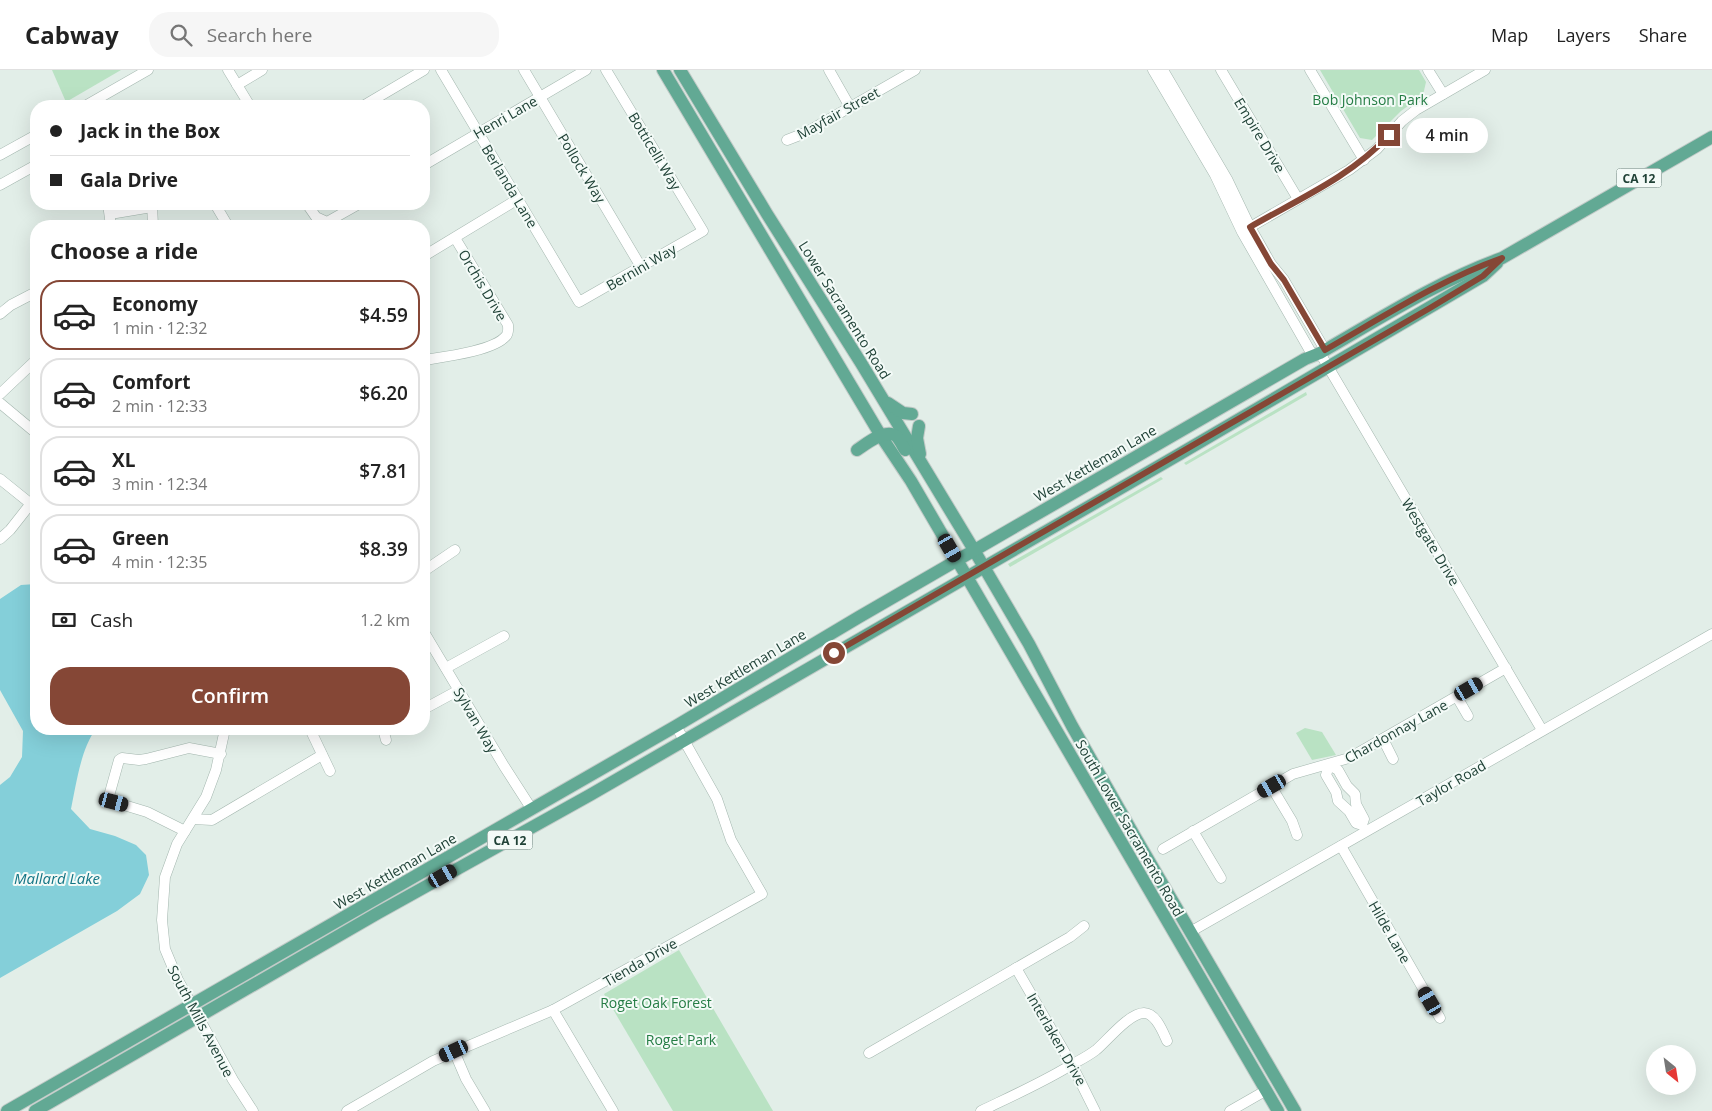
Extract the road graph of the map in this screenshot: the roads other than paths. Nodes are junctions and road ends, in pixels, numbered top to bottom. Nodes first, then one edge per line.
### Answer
1 (148, 70) edge
2 (228, 70) edge
3 (262, 70) edge
4 (424, 70) edge
5 (441, 70) edge
6 (524, 70) edge
7 (586, 70) edge
8 (606, 70) edge
9 (663, 70) edge
10 (680, 70) edge
11 (829, 70) edge
12 (915, 70) edge
13 (1153, 70) edge
14 (1163, 70) edge
15 (1310, 70) edge
16 (1428, 70) edge
17 (1485, 70) edge
18 (1225, 71) edge
19 (237, 85) junction
20 (1443, 94) junction
21 (540, 97) junction
22 (96, 100) edge
23 (246, 100) edge
24 (373, 100) edge
25 (850, 107) junction
26 (478, 132) junction
27 (1712, 137) edge
28 (30, 138) edge
29 (787, 140) dead end
30 (0, 155) edge
31 (1364, 160) junction
32 (430, 161) edge
33 (30, 168) edge
34 (0, 185) edge
35 (518, 199) junction
36 (1298, 199) junction
37 (311, 210) edge
38 (349, 210) edge
39 (320, 220) edge
40 (332, 220) edge
41 (1246, 229) junction
42 (703, 231) joint
43 (455, 238) junction
44 (430, 253) edge
45 (1502, 258) junction
46 (641, 267) junction
47 (30, 295) edge
48 (579, 302) joint
49 (0, 314) edge
50 (1319, 353) junction
51 (430, 359) edge
52 (30, 366) edge
53 (1328, 367) junction
54 (0, 394) edge
55 (881, 394) junction
56 (0, 403) edge
57 (912, 414) dead end
58 (919, 426) dead end
59 (30, 428) edge
60 (881, 436) junction
61 (856, 450) dead end
62 (928, 472) junction
63 (0, 480) edge
64 (30, 500) edge
65 (30, 508) edge
66 (0, 539) edge
67 (455, 550) dead end
68 (974, 550) junction
69 (957, 560) junction
70 (430, 567) edge
71 (984, 567) junction
72 (967, 576) junction
73 (1712, 634) edge
74 (504, 636) dead end
75 (430, 647) edge
76 (446, 668) junction
77 (1506, 668) junction
78 (459, 690) junction
79 (1457, 696) junction
80 (430, 707) edge
81 (1468, 716) dead end
82 (676, 726) junction
83 (1542, 730) junction
84 (224, 735) edge
85 (313, 735) edge
86 (684, 740) junction
87 (1383, 740) junction
88 (221, 754) junction
89 (322, 755) junction
90 (1394, 759) dead end
91 (1328, 765) junction
92 (330, 770) dead end
93 (1272, 786) junction
94 (1347, 786) junction
95 (1336, 792) junction
96 (531, 808) junction
97 (193, 819) junction
98 (1364, 828) junction
99 (185, 831) junction
100 (1193, 831) junction
101 (1297, 835) dead end
102 (1341, 846) junction
103 (1163, 849) dead end
104 (1221, 878) dead end
105 (1158, 908) junction
106 (1084, 926) dead end
107 (1190, 932) junction
108 (1016, 968) junction
109 (192, 1005) junction
110 (553, 1010) junction
111 (198, 1017) junction
112 (1440, 1018) dead end
113 (1167, 1041) dead end
114 (454, 1051) junction
115 (869, 1053) dead end
116 (1072, 1065) junction
117 (1266, 1091) junction
118 (363, 1107) edge
119 (7, 1111) edge
120 (35, 1111) edge
121 (253, 1111) edge
122 (347, 1111) edge
123 (485, 1111) edge
124 (613, 1111) edge
125 (981, 1111) edge
126 (1095, 1111) edge
127 (1230, 1111) edge
128 (1278, 1111) edge
129 (1295, 1111) edge

1 - 22 street
2 - 19 street
3 - 19 street
4 - 24 street
5 - 26 street, Berlanda Lane
6 - 21 street, Pollock Way
7 - 21 street, Henri Lane
8 - 42 street, Botticelli Way
9 - 60 main road
10 - 55 main road, Lower Sacramento Road
11 - 25 street
12 - 25 street, Mayfair Street
13 - 41 street
14 - 41 street
15 - 31 street
16 - 20 street
17 - 20 street
18 - 36 street, Empire Drive
19 - 23 street
20 - 31 street
21 - 26 street, Henri Lane
21 - 46 street, Pollock Way
25 - 29 street, Mayfair Street
26 - 32 street, Henri Lane
26 - 35 street, Berlanda Lane
27 - 45 main road, West Kettleman Lane / CA 12
28 - 30 street
31 - 36 street
33 - 34 street
35 - 43 street
35 - 48 street, Berlanda Lane
36 - 41 street
37 - 39 street
38 - 40 street
41 - 50 street, Westgate Drive
42 - 46 street, Bernini Way
43 - 44 street
43 - 51 street, Orchis Drive
45 - 50 main road, West Kettleman Lane / CA 12
45 - 53 main road, West Kettleman Lane / CA 12
46 - 48 street, Bernini Way
47 - 49 street
50 - 53 street, Westgate Drive
50 - 68 main road, West Kettleman Lane / CA 12
52 - 54 street
53 - 71 main road, West Kettleman Lane / CA 12
53 - 77 street, Westgate Drive
55 - 57 main road
55 - 62 main road, Lower Sacramento Road
56 - 59 street
58 - 62 main road
60 - 61 main road
60 - 62 main road
60 - 69 main road
62 - 68 main road, Lower Sacramento Road
63 - 64 street
65 - 66 street
67 - 70 street
68 - 69 main road, West Kettleman Lane / CA 12
68 - 71 main road, Lower Sacramento Road
69 - 72 main road, South Lower Sacramento Road
69 - 82 main road, West Kettleman Lane / CA 12
71 - 72 main road, West Kettleman Lane / CA 12
71 - 107 main road, South Lower Sacramento Road
72 - 86 main road, West Kettleman Lane / CA 12
72 - 105 main road, South Lower Sacramento Road
73 - 83 street, Taylor Road
74 - 76 street
75 - 76 street, Sylvan Way
76 - 78 street, Sylvan Way
77 - 79 street, Chardonnay Lane
77 - 83 street, Westgate Drive
78 - 80 street
78 - 96 street, Sylvan Way
79 - 81 street
79 - 87 street, Chardonnay Lane
82 - 86 street, Tienda Drive
82 - 96 main road, West Kettleman Lane / CA 12
83 - 98 street, Taylor Road
84 - 88 street, South Mills Avenue
85 - 89 street
86 - 110 street, Tienda Drive
86 - 111 main road, West Kettleman Lane / CA 12
87 - 90 street
87 - 91 street, Chardonnay Lane
88 - 97 street, South Mills Avenue
88 - 99 street
89 - 92 street
89 - 97 street
91 - 93 street, Chardonnay Lane
91 - 94 street
91 - 95 street
93 - 100 street, Chardonnay Lane
93 - 101 street
94 - 95 street
94 - 98 street
95 - 98 street
96 - 109 main road, West Kettleman Lane / CA 12
97 - 99 street, South Mills Avenue
98 - 102 street, Taylor Road
99 - 109 street, South Mills Avenue
100 - 103 street, Chardonnay Lane
100 - 104 street
102 - 107 street, Taylor Road
102 - 112 street, Hilde Lane
105 - 107 main road
105 - 117 main road, South Lower Sacramento Road
106 - 108 street
107 - 129 main road, South Lower Sacramento Road
108 - 115 street
108 - 116 street, Interlaken Drive
109 - 111 street, South Mills Avenue
109 - 119 main road, West Kettleman Lane / CA 12
110 - 114 street, Tienda Drive
110 - 124 street
111 - 120 main road, West Kettleman Lane / CA 12
111 - 121 street, South Mills Avenue
113 - 116 street
114 - 118 street, Tienda Drive
114 - 123 street
116 - 125 street
116 - 126 street, Interlaken Drive
117 - 127 street
117 - 128 main road, South Lower Sacramento Road
118 - 122 street, Tienda Drive

